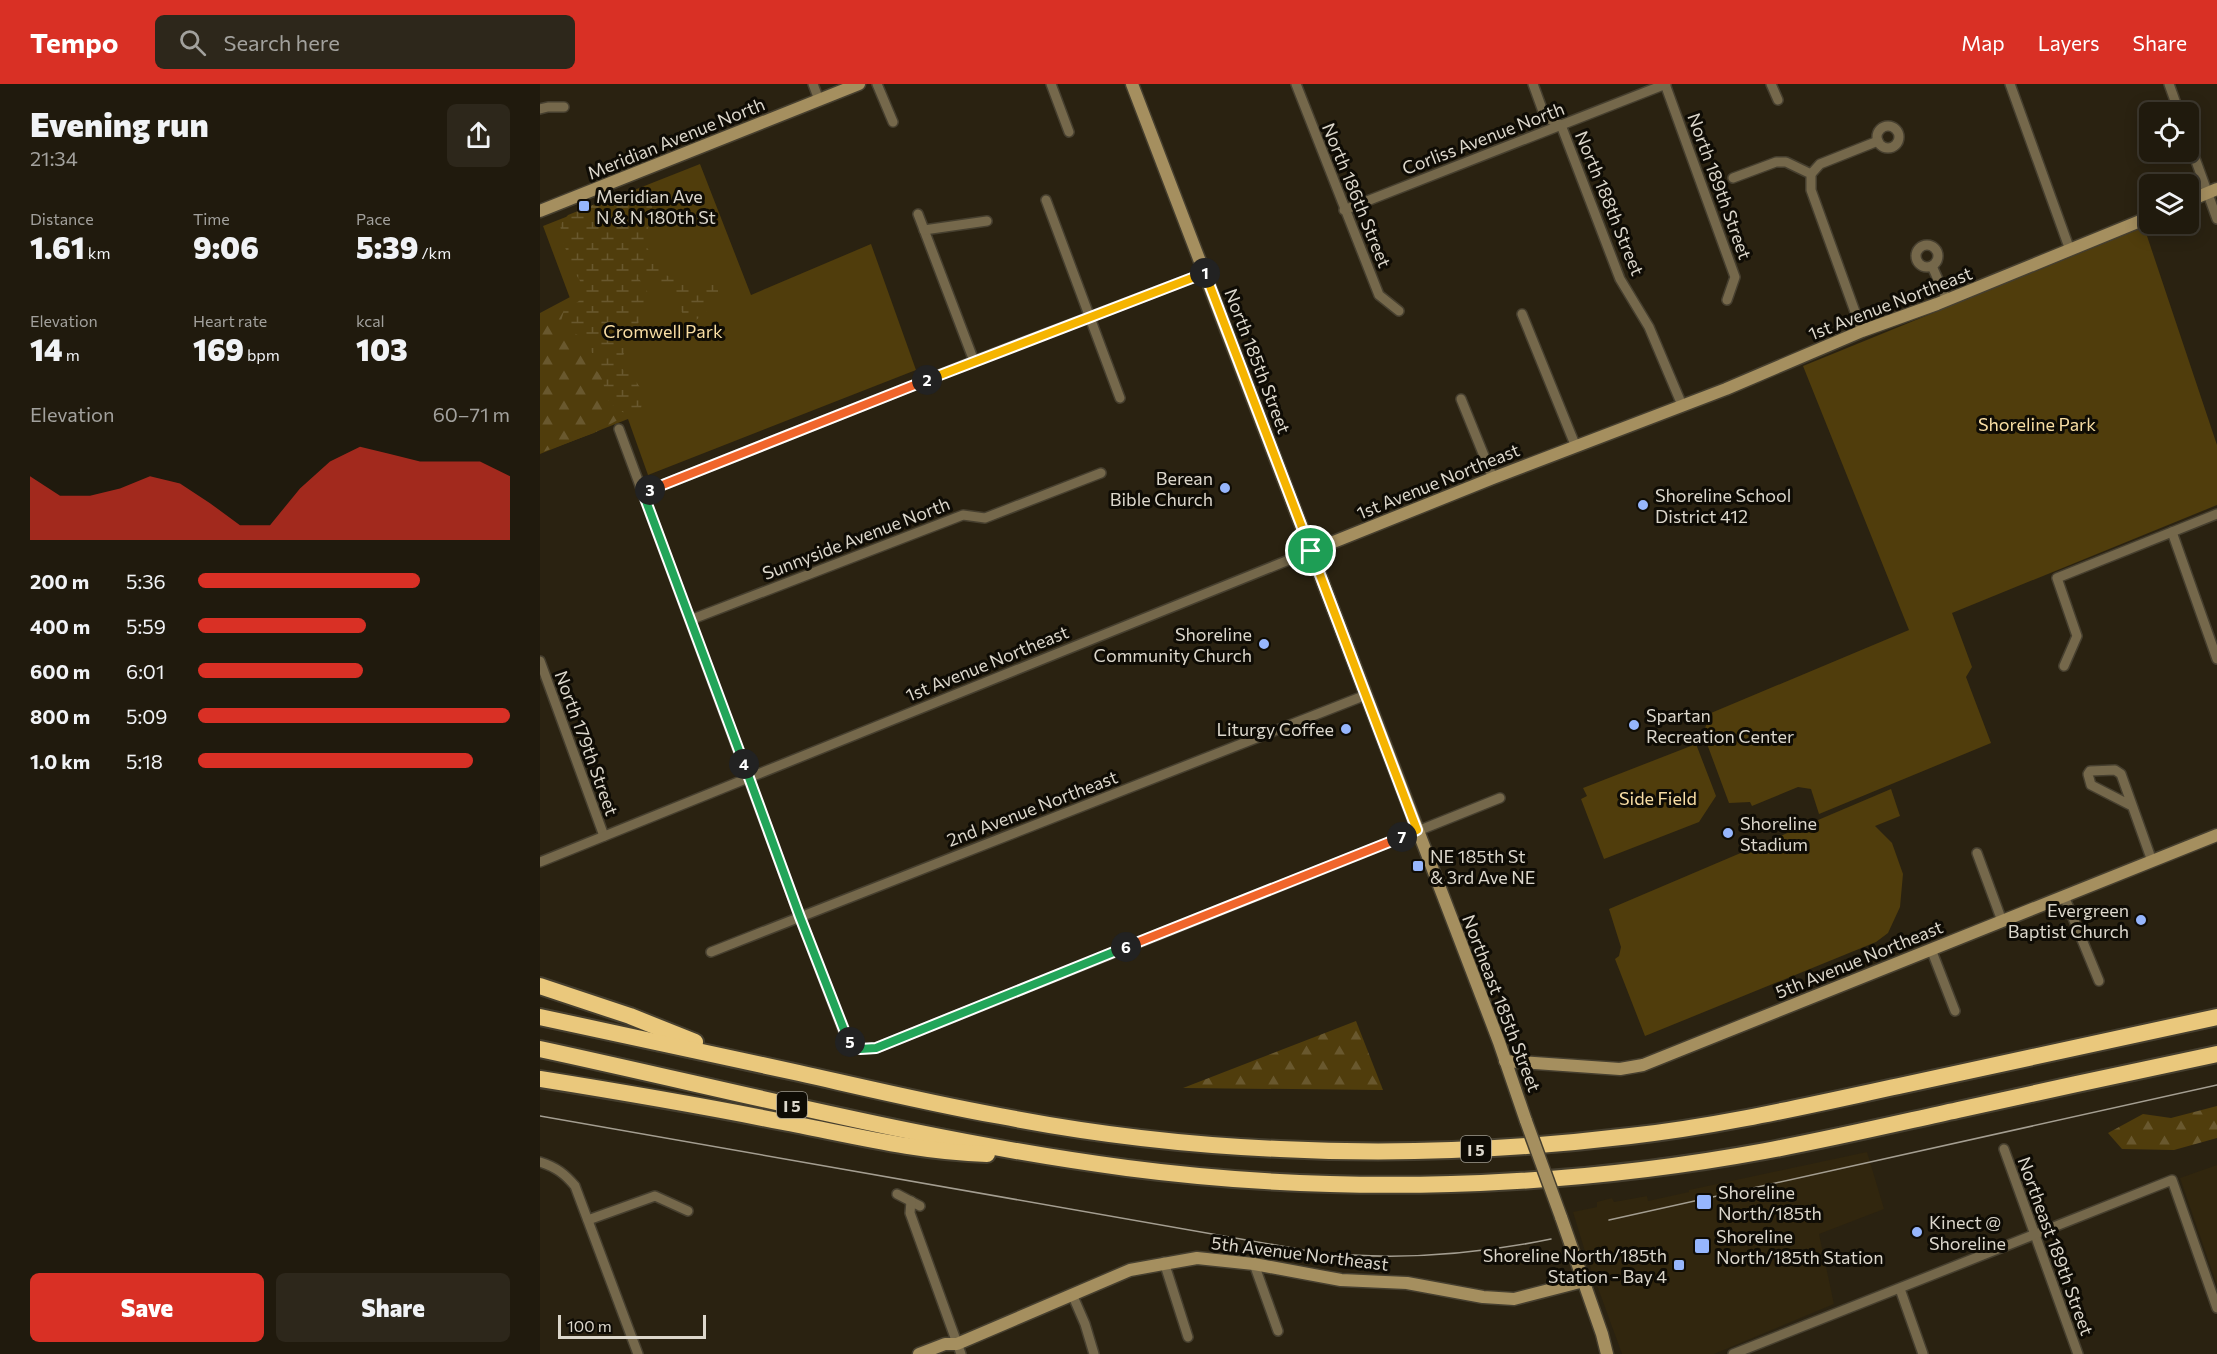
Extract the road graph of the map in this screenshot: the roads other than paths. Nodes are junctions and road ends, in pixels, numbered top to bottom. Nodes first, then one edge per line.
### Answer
1 (813, 84) edge
2 (859, 84) edge
3 (878, 84) edge
4 (1051, 84) edge
5 (1132, 84) edge
6 (1296, 84) edge
7 (1533, 84) edge
8 (1666, 84) edge
9 (1771, 84) edge
10 (2010, 84) edge
11 (2169, 84) edge
12 (819, 100) junction
13 (1778, 100) dead end
14 (2175, 102) edge
15 (564, 108) dead end
16 (540, 110) edge
17 (893, 122) dead end
18 (1561, 125) junction
19 (1069, 132) dead end
20 (1878, 141) dead end
21 (2199, 162) edge
22 (1810, 174) junction
23 (1733, 178) dead end
24 (2212, 191) edge
25 (1046, 200) dead end
26 (1344, 210) junction
27 (540, 211) edge
28 (918, 214) dead end
29 (2217, 219) edge
30 (987, 221) dead end
31 (2139, 222) edge
32 (924, 230) junction
33 (2070, 250) junction
34 (1932, 266) dead end
35 (1205, 273) junction
36 (1727, 300) dead end
37 (1947, 300) junction
38 (1399, 310) dead end
39 (1522, 314) dead end
40 (1091, 318) junction
41 (1862, 331) junction
42 (974, 361) junction
43 (1120, 398) dead end
44 (1461, 399) dead end
45 (1682, 405) junction
46 (619, 429) dead end
47 (1576, 447) junction
48 (1101, 473) dead end
49 (1493, 478) junction
50 (643, 493) junction
51 (2217, 514) edge
52 (2172, 532) junction
53 (1311, 551) junction
54 (690, 620) junction
55 (2217, 659) edge
56 (540, 661) edge
57 (2064, 666) dead end
58 (1366, 695) junction
59 (750, 778) junction
60 (1500, 798) dead end
61 (2132, 806) junction
62 (1417, 830) junction
63 (2217, 835) edge
64 (604, 836) junction
65 (1977, 853) dead end
66 (2152, 861) junction
67 (540, 862) edge
68 (2064, 896) junction
69 (800, 917) junction
70 (2002, 921) junction
71 (1931, 949) junction
72 (711, 952) dead end
73 (2099, 981) dead end
74 (540, 986) edge
75 (1955, 1011) dead end
76 (540, 1017) edge
77 (2217, 1017) edge
78 (540, 1049) edge
79 (2217, 1054) edge
80 (731, 1058) junction
81 (1505, 1061) junction
82 (540, 1079) edge
83 (2004, 1149) dead end
84 (1044, 1155) junction
85 (540, 1162) edge
86 (897, 1194) dead end
87 (688, 1211) dead end
88 (588, 1220) junction
89 (2035, 1234) junction
90 (1164, 1262) junction
91 (1254, 1264) junction
92 (1584, 1281) junction
93 (1900, 1290) junction
94 (1072, 1294) junction
95 (2217, 1308) edge
96 (1278, 1331) dead end
97 (1602, 1334) junction
98 (1188, 1337) dead end
99 (959, 1349) edge
100 (638, 1354) edge
101 (919, 1354) edge
102 (1094, 1354) edge
103 (1607, 1354) edge
104 (1616, 1354) edge
105 (1733, 1354) edge
106 (1923, 1354) edge
107 (2078, 1354) edge

1 - 12 street
2 - 12 street, Meridian Avenue North
3 - 17 street
4 - 19 street
5 - 35 street, North 185th Street
6 - 26 street, North 186th Street
7 - 18 street, North 188th Street
8 - 18 street, Corliss Avenue North
8 - 36 street, North 189th Street
9 - 13 street
10 - 33 street
11 - 14 street
12 - 27 street, Meridian Avenue North
15 - 16 street
18 - 26 street, Corliss Avenue North
18 - 45 street, North 188th Street
20 - 22 street
21 - 24 street
22 - 23 street
22 - 41 street
24 - 29 street
25 - 40 street
26 - 38 street, North 186th Street
28 - 32 street
30 - 32 street
31 - 33 street, 1st Avenue Northeast
32 - 42 street
33 - 37 street, 1st Avenue Northeast
34 - 37 street
35 - 40 street
35 - 53 street, North 185th Street
37 - 41 street, 1st Avenue Northeast
39 - 47 street
40 - 42 street
40 - 43 street
41 - 45 street, 1st Avenue Northeast
42 - 50 street
44 - 49 street
45 - 47 street, 1st Avenue Northeast
46 - 50 street
47 - 49 street, 1st Avenue Northeast
48 - 54 street, Sunnyside Avenue North
49 - 53 street, 1st Avenue Northeast
50 - 54 street
51 - 52 street
52 - 55 street
52 - 57 street
53 - 58 street, Northeast 185th Street
53 - 59 street, 1st Avenue Northeast
54 - 59 street
56 - 64 street, North 179th Street
58 - 62 street, Northeast 185th Street
58 - 69 street, 2nd Avenue Northeast
59 - 64 street, 1st Avenue Northeast
59 - 69 street
60 - 62 street
61 - 61 street
61 - 66 street
62 - 69 street
62 - 81 street, Northeast 185th Street
63 - 66 street, 5th Avenue Northeast
64 - 67 street, 1st Avenue Northeast
65 - 70 street
66 - 68 street, 5th Avenue Northeast
68 - 70 street, 5th Avenue Northeast
68 - 73 street
69 - 72 street, 2nd Avenue Northeast
70 - 71 street, 5th Avenue Northeast
71 - 75 street
71 - 81 street, 5th Avenue Northeast
74 - 80 highway
76 - 80 highway, I 5
77 - 80 highway, I 5
78 - 84 highway, I 5
79 - 84 highway, I 5
81 - 92 street, Northeast 185th Street, bridge
82 - 84 highway
83 - 89 street, Northeast 189th Street
85 - 88 street
86 - 99 street
87 - 88 street
88 - 100 street
89 - 93 street
89 - 95 street
89 - 107 street, Northeast 189th Street
90 - 91 street, 5th Avenue Northeast
90 - 94 street, 5th Avenue Northeast
90 - 98 street
91 - 92 street, 5th Avenue Northeast
91 - 96 street
92 - 97 street, Northeast 185th Street
93 - 105 street
93 - 106 street
94 - 99 street, 5th Avenue Northeast
94 - 102 street
97 - 103 street, Northeast 185th Street
97 - 104 street, Northeast 185th Street
99 - 101 street, 5th Avenue Northeast

